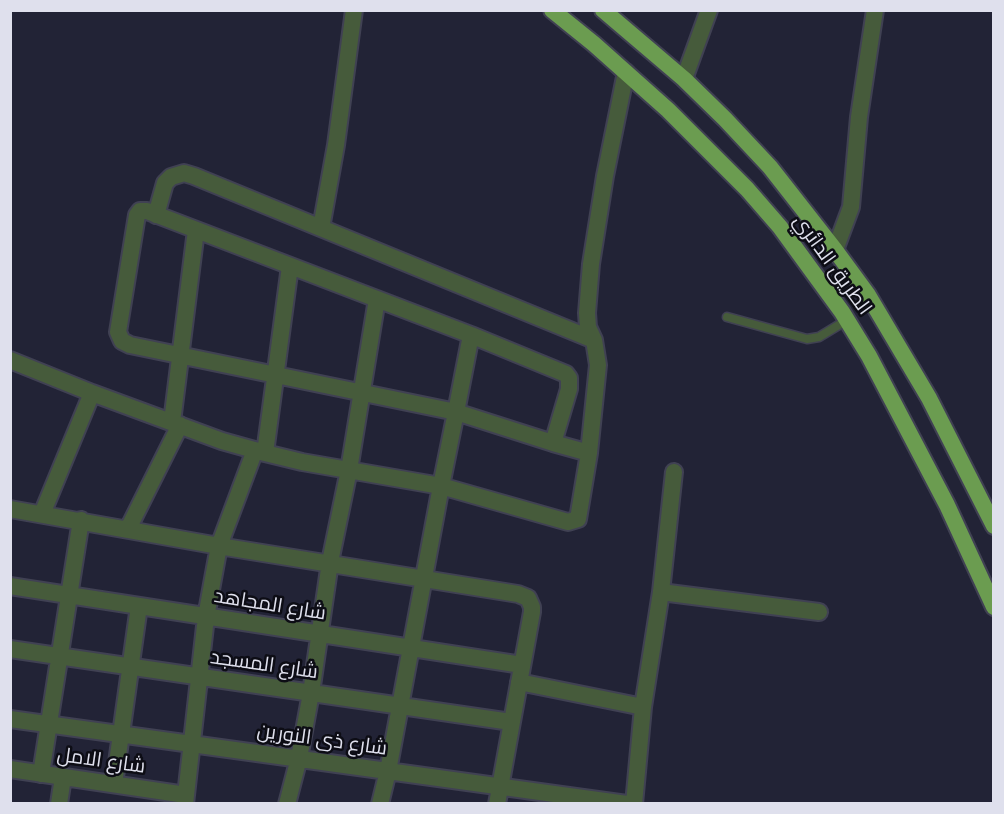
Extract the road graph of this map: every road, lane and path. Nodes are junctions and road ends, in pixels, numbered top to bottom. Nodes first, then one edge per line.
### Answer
1 (354, 10) edge
2 (552, 10) edge
3 (603, 10) edge
4 (709, 10) edge
5 (875, 10) edge
6 (626, 72) junction
7 (684, 79) junction
8 (156, 215) junction
9 (321, 228) junction
10 (196, 230) junction
11 (836, 250) junction
12 (290, 266) junction
13 (377, 299) junction
14 (726, 317) dead end
15 (847, 320) junction
16 (471, 335) junction
17 (594, 340) junction
18 (180, 356) junction
19 (10, 360) edge
20 (274, 375) junction
21 (362, 392) junction
22 (92, 393) junction
23 (456, 412) junction
24 (176, 424) junction
25 (554, 443) junction
26 (260, 451) junction
27 (589, 453) junction
28 (349, 470) junction
29 (674, 472) dead end
30 (441, 486) junction
31 (10, 509) edge
32 (42, 514) junction
33 (81, 520) junction
34 (993, 526) edge
35 (128, 528) junction
36 (219, 546) junction
37 (330, 562) junction
38 (423, 578) junction
39 (10, 585) edge
40 (661, 592) junction
41 (69, 595) junction
42 (139, 606) junction
43 (993, 608) edge
44 (819, 612) dead end
45 (206, 617) junction
46 (321, 634) junction
47 (411, 648) junction
48 (10, 649) edge
49 (59, 657) junction
50 (522, 665) junction
51 (130, 667) junction
52 (200, 677) junction
53 (519, 682) junction
54 (311, 693) junction
55 (400, 706) junction
56 (643, 706) junction
57 (10, 719) edge
58 (512, 722) junction
59 (48, 724) junction
60 (121, 734) junction
61 (192, 744) junction
62 (299, 758) junction
63 (10, 769) edge
64 (388, 771) junction
65 (40, 774) junction
66 (63, 777) junction
67 (114, 784) junction
68 (500, 786) junction
69 (185, 799) edge
70 (59, 804) edge
71 (287, 804) edge
72 (380, 804) edge
73 (497, 804) edge
74 (627, 804) edge
75 (634, 804) edge

1 - 9 street
2 - 6 highway, الطريق الدائري
3 - 7 highway, الطريق الدائري
4 - 7 street
5 - 11 street
6 - 15 highway, الطريق الدائري
6 - 17 street
7 - 11 highway, الطريق الدائري
8 - 9 street
8 - 10 street
8 - 18 street
9 - 17 street
10 - 12 street
10 - 18 street
11 - 34 highway, الطريق الدائري
12 - 13 street
12 - 20 street
13 - 16 street
13 - 21 street
14 - 15 lane
15 - 43 highway, الطريق الدائري
16 - 23 street
16 - 25 street
17 - 27 street
18 - 20 street
18 - 24 street
19 - 22 street
20 - 21 street
20 - 26 street
21 - 23 street
21 - 28 street
22 - 24 street
22 - 32 street
23 - 25 street
23 - 30 street
24 - 26 street
24 - 35 street
25 - 27 street
26 - 28 street
26 - 36 street
27 - 30 street
28 - 30 street
28 - 37 street
29 - 40 street
30 - 38 street
31 - 32 street
32 - 33 street
33 - 35 street
33 - 41 street
35 - 36 street
36 - 37 street
36 - 45 street
37 - 38 street
37 - 46 street
38 - 47 street
38 - 50 street
39 - 41 street, شارع المجاهد
40 - 44 street
40 - 56 street
41 - 42 street, شارع المجاهد
41 - 49 street
42 - 45 street, شارع المجاهد
42 - 51 street
45 - 46 street, شارع المجاهد
45 - 52 street
46 - 47 street, شارع المجاهد
46 - 54 street
47 - 50 street, شارع المجاهد
47 - 55 street
48 - 49 street, شارع المسجد
49 - 51 street, شارع المسجد
49 - 59 street
50 - 53 street
51 - 52 street, شارع المسجد
51 - 60 street
52 - 54 street, شارع المسجد
52 - 61 street
53 - 56 street
53 - 58 street
54 - 55 street, شارع المسجد
54 - 62 street
55 - 58 street, شارع المسجد
55 - 64 street
56 - 75 street
57 - 59 street, شارع ذى النورين
58 - 68 street
59 - 60 street, شارع ذى النورين
59 - 65 street
60 - 61 street, شارع ذى النورين
60 - 67 street
61 - 62 street, شارع ذى النورين
61 - 69 street
62 - 64 street, شارع ذى النورين
62 - 71 street
63 - 65 street, شارع الامل
64 - 68 street, شارع ذى النورين
64 - 72 street
65 - 66 street, شارع الامل
66 - 67 street, شارع الامل
66 - 70 street
67 - 69 street, شارع الامل
68 - 73 street
68 - 74 street, شارع ذى النورين

